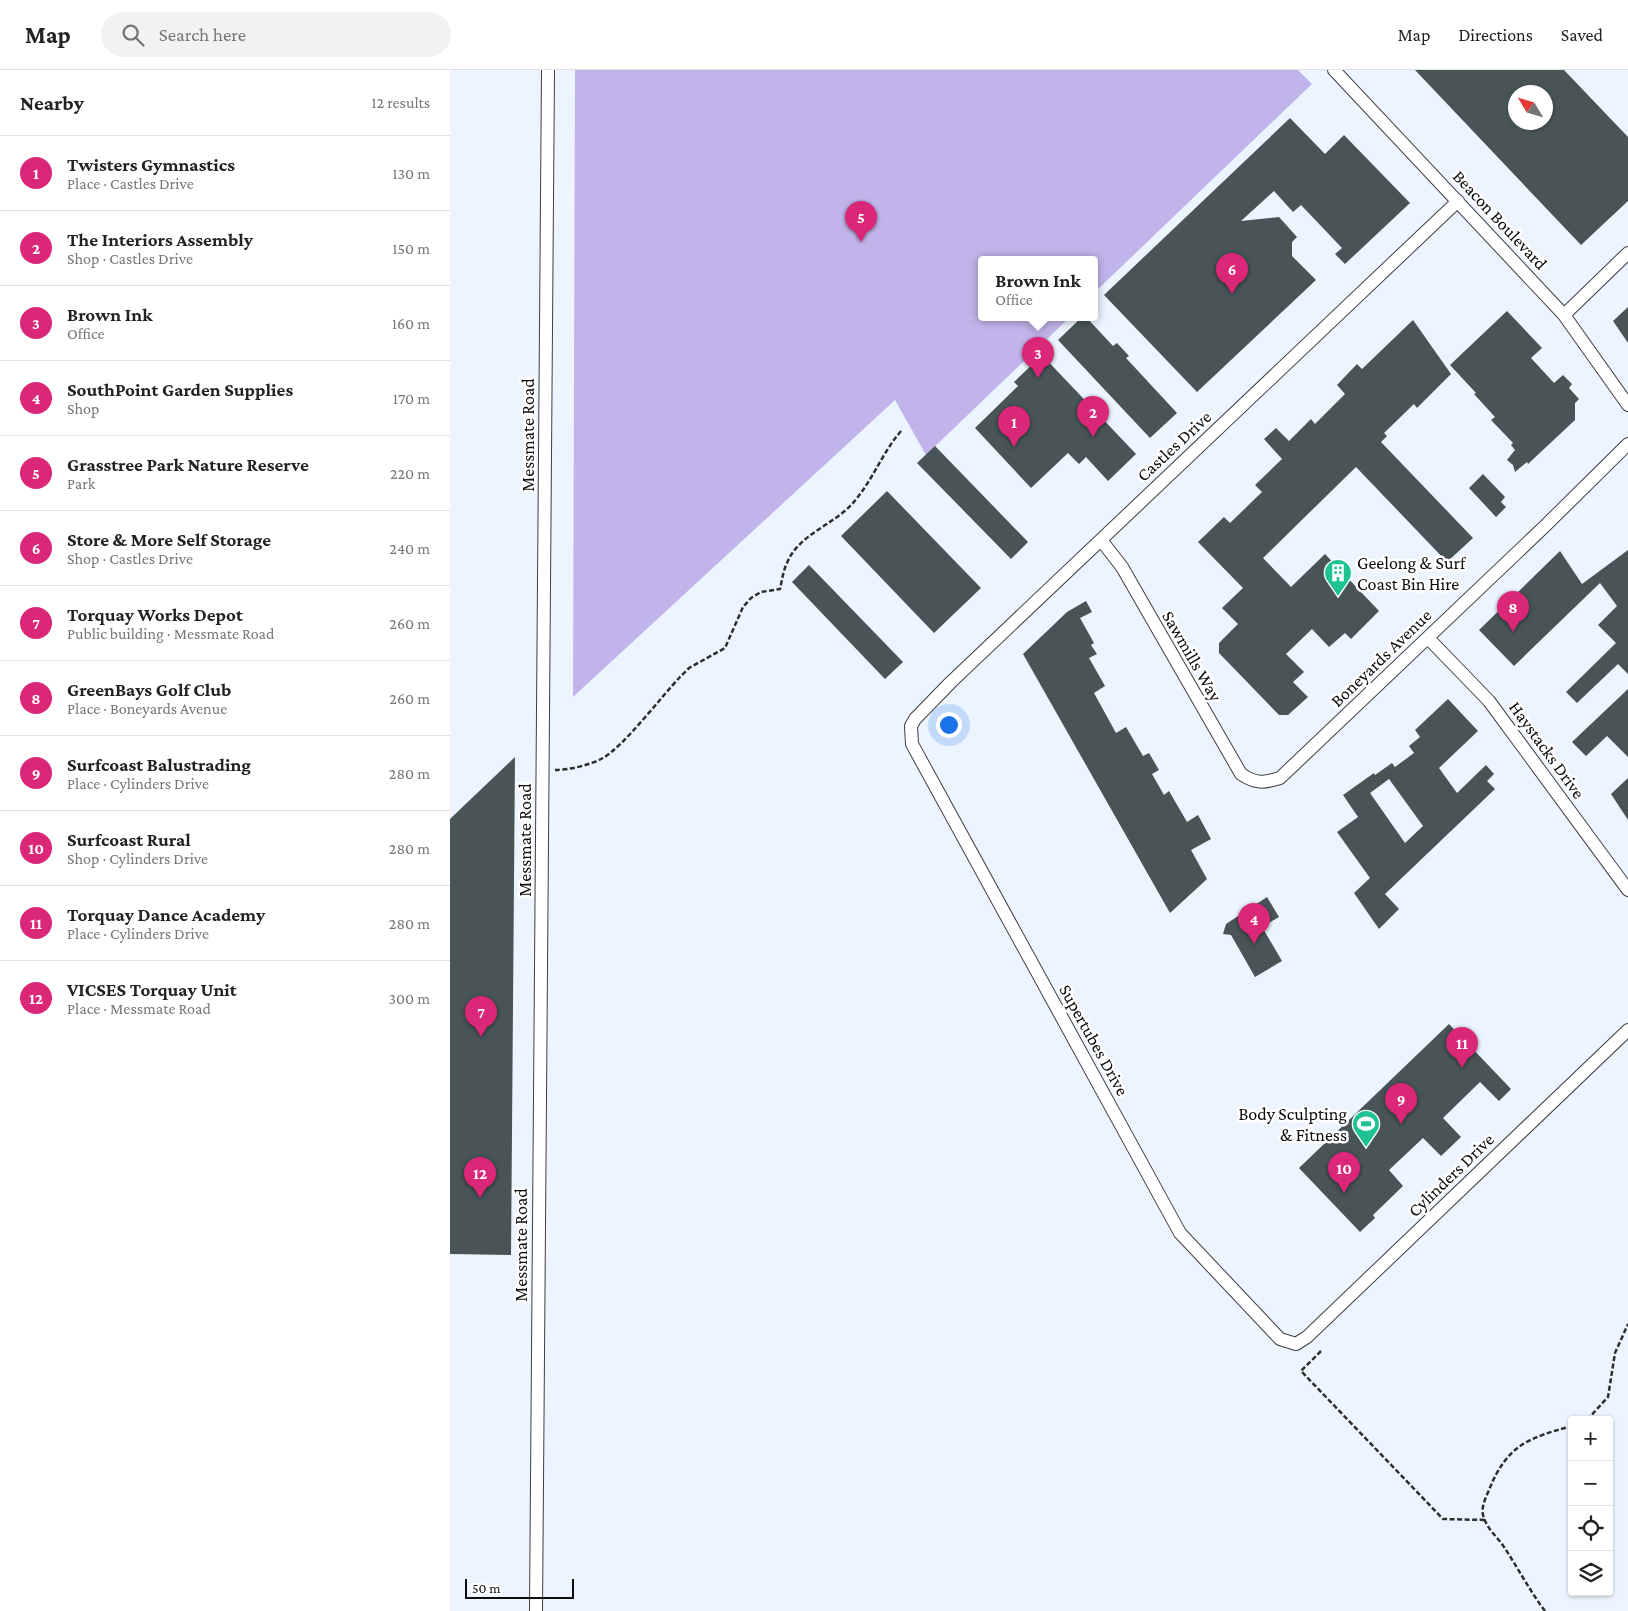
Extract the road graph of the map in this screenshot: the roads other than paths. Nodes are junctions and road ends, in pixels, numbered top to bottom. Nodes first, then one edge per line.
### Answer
1 (548, 70) edge
2 (1334, 70) edge
3 (1458, 200) junction
4 (1628, 253) edge
5 (1564, 315) junction
6 (1628, 405) edge
7 (1628, 444) edge
8 (1101, 540) junction
9 (1428, 638) junction
10 (915, 719) joint
11 (1259, 784) joint
12 (1628, 890) edge
13 (1628, 1030) edge
14 (1296, 1344) joint
15 (536, 1611) edge

1 - 15 street, Messmate Road
2 - 3 street, Beacon Boulevard
3 - 5 street, Beacon Boulevard
3 - 8 street, Castles Drive
4 - 5 street
5 - 6 street, Beacon Boulevard
7 - 9 street, Boneyards Avenue
8 - 10 street, Castles Drive
8 - 11 street, Sawmills Way
9 - 11 street, Boneyards Avenue
9 - 12 street, Haystacks Drive
10 - 14 street, Supertubes Drive
13 - 14 street, Cylinders Drive

